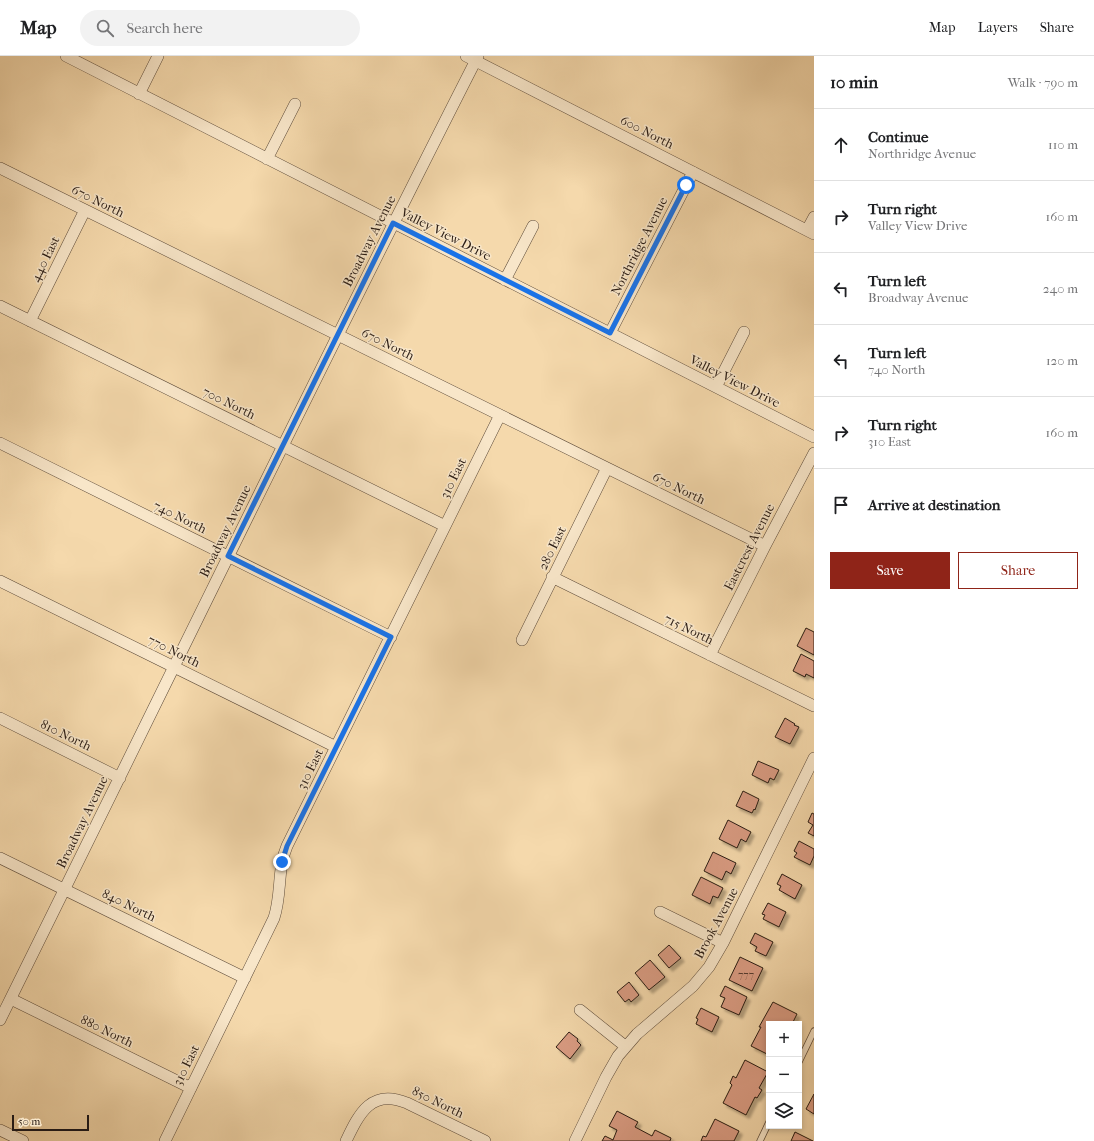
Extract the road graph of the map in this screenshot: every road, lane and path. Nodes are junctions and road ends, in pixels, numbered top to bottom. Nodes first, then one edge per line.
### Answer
1 (66, 56) edge
2 (158, 56) edge
3 (473, 58) edge
4 (139, 94) junction
5 (295, 104) dead end
6 (267, 159) junction
7 (0, 168) edge
8 (693, 172) junction
9 (85, 210) junction
10 (814, 217) edge
11 (393, 223) junction
12 (533, 226) dead end
13 (811, 232) edge
14 (505, 280) junction
15 (0, 306) edge
16 (30, 321) junction
17 (744, 332) dead end
18 (610, 333) junction
19 (338, 335) junction
20 (716, 387) junction
21 (500, 415) junction
22 (814, 437) edge
23 (0, 443) edge
24 (283, 446) junction
25 (814, 453) edge
26 (606, 468) junction
27 (446, 526) junction
28 (764, 546) junction
29 (228, 556) junction
30 (552, 577) junction
31 (0, 581) edge
32 (391, 637) junction
33 (522, 640) dead end
34 (710, 655) junction
35 (174, 667) junction
36 (814, 706) edge
37 (0, 718) edge
38 (336, 747) junction
39 (814, 758) edge
40 (120, 778) junction
41 (0, 858) edge
42 (64, 889) junction
43 (660, 912) dead end
44 (723, 943) junction
45 (245, 978) junction
46 (11, 999) junction
47 (580, 1010) dead end
48 (0, 1020) edge
49 (814, 1031) edge
50 (626, 1046) junction
51 (801, 1057) edge
52 (191, 1088) junction
53 (766, 1128) edge
54 (0, 1130) edge
55 (23, 1141) edge
56 (165, 1141) edge
57 (346, 1141) edge
58 (485, 1141) edge
59 (575, 1141) edge
60 (760, 1141) edge

1 - 4 street, Valley View Drive
2 - 4 street
3 - 8 street, 600 North
3 - 11 street, Broadway Avenue
4 - 6 street, Valley View Drive
5 - 6 street
6 - 11 street, Valley View Drive
7 - 9 street, 670 North
8 - 13 street, 600 North
8 - 18 street, Northridge Avenue
9 - 16 street, 440 East
9 - 19 street, 670 North
10 - 13 street
11 - 14 street, Valley View Drive
11 - 19 street, Broadway Avenue
12 - 14 street
14 - 18 street, Valley View Drive
15 - 16 street, 700 North
16 - 24 street, 700 North
17 - 20 street
18 - 20 street, Valley View Drive
19 - 21 street, 670 North
19 - 24 street, Broadway Avenue
20 - 22 street, Valley View Drive
21 - 26 street, 670 North
21 - 27 street, 310 East
23 - 29 street, 740 North
24 - 27 street, 700 North
24 - 29 street, Broadway Avenue
25 - 28 street, Eastcrest Avenue
26 - 28 street, 670 North
26 - 30 street, 280 East
27 - 32 street, 310 East
28 - 34 street, Eastcrest Avenue
29 - 32 street, 740 North
29 - 35 street, Broadway Avenue
30 - 33 street, 280 East
30 - 34 street, 715 North
31 - 35 street, 770 North
32 - 38 street, 310 East
34 - 36 street, 715 North
35 - 38 street, 770 North
35 - 40 street, Broadway Avenue
37 - 40 street, 810 North
38 - 45 street, 310 East
39 - 44 street, Brook Avenue
40 - 42 street, Broadway Avenue
41 - 42 street, 840 North
42 - 45 street, 840 North
42 - 46 street, Broadway Avenue
43 - 44 street
44 - 50 street, Brook Avenue
45 - 52 street, 310 East
46 - 48 street, Broadway Avenue
46 - 52 street, 880 North
47 - 50 street
49 - 51 lane
50 - 59 street, Brook Avenue
52 - 56 street, 310 East
53 - 60 lane
54 - 55 street
57 - 58 street, 850 North

